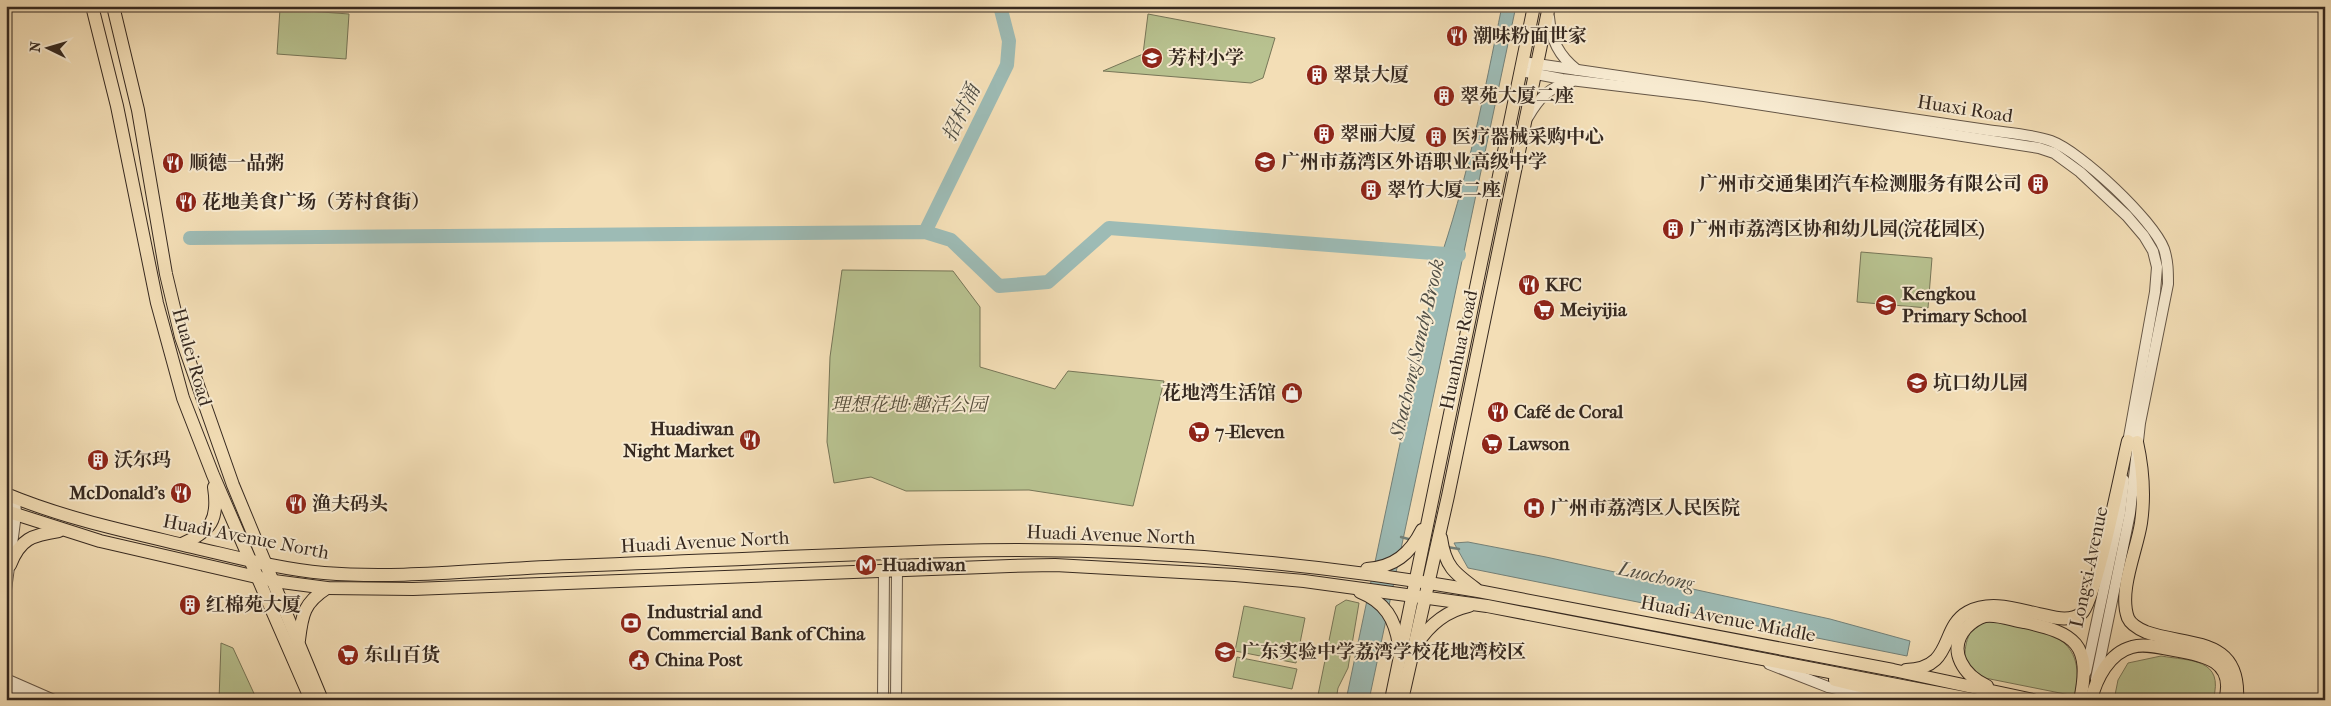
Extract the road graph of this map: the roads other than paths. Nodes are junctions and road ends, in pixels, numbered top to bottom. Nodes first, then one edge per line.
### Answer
1 (92, 6) edge
2 (113, 6) edge
3 (1534, 6) edge
4 (1549, 9) edge
5 (1522, 66) junction
6 (1536, 69) junction
7 (128, 70) junction
8 (108, 74) junction
9 (1576, 76) junction
10 (1526, 123) junction
11 (2132, 441) junction
12 (212, 475) junction
13 (11, 496) edge
14 (9, 513) edge
15 (64, 531) junction
16 (1422, 535) junction
17 (1440, 536) junction
18 (182, 544) junction
19 (252, 561) junction
20 (2115, 562) junction
21 (266, 564) junction
22 (10, 565) junction
23 (890, 570) junction
24 (1354, 571) junction
25 (259, 578) junction
26 (1415, 580) junction
27 (274, 581) junction
28 (1428, 582) junction
29 (327, 588) junction
30 (1352, 588) junction
31 (6, 590) edge
32 (1478, 591) junction
33 (1418, 596) junction
34 (1475, 604) junction
35 (299, 643) junction
36 (1952, 644) junction
37 (1412, 650) junction
38 (1397, 651) junction
39 (1738, 656) junction
40 (1893, 670) junction
41 (2085, 678) junction
42 (6, 679) edge
43 (6, 688) edge
44 (2003, 694) junction
45 (1884, 696) edge
46 (2092, 697) edge
47 (33, 700) edge
48 (54, 700) edge
49 (311, 700) edge
50 (322, 700) edge
51 (883, 700) edge
52 (896, 700) edge
53 (1391, 700) edge
54 (1402, 700) edge
55 (1918, 700) edge
56 (1975, 700) edge
57 (2033, 700) edge
58 (2080, 700) edge
59 (2225, 700) edge
60 (2237, 700) edge

1 - 8 main road, Hualei Road
2 - 7 main road, Hualei Road
3 - 5 main road, Huanhua Road
4 - 6 main road, Huanhua Road
4 - 9 street
5 - 6 street, Huaxi Road
5 - 16 main road, Huanhua Road
6 - 9 street, Huaxi Road
6 - 10 main road, Huanhua Road
7 - 8 main road
7 - 21 main road, Hualei Road
8 - 12 main road, Hualei Road
9 - 10 street
9 - 11 street, Huaxi Road
10 - 17 main road, Huanhua Road
11 - 20 street, Longxi Avenue
11 - 36 main road
11 - 60 main road
12 - 18 main road
12 - 19 main road, Hualei Road
13 - 14 street
13 - 18 main road, Huadi Avenue North
14 - 15 main road, Huadi Avenue North
14 - 22 street
15 - 22 main road
15 - 25 main road, Huadi Avenue North
16 - 24 main road
16 - 26 main road, Huanhua Road
17 - 28 main road, Huanhua Road
17 - 32 main road
18 - 19 main road, Huadi Avenue North
19 - 21 main road, Huadi Avenue North
19 - 25 main road, Hualei Road
20 - 41 street, Longxi Avenue
20 - 46 street, Longxi Avenue
21 - 24 main road, Huadi Avenue North
21 - 27 main road, Hualei Road
22 - 31 street
23 - 29 main road, Huadi Avenue North
23 - 30 main road, Huadi Avenue North
23 - 51 street
23 - 52 street
24 - 26 main road, Huadi Avenue North
25 - 27 main road, Huadi Avenue North
25 - 49 main road, Hualei Road
26 - 28 main road, Huadi Avenue Middle
26 - 33 main road, Huanhua Road
27 - 29 main road, Huadi Avenue North
27 - 35 main road, Hualei Road
28 - 32 main road, Huadi Avenue Middle
28 - 33 main road, Huanhua Road
29 - 35 main road
30 - 33 main road, Huadi Avenue North
30 - 38 main road
32 - 34 main road
32 - 40 main road, Huadi Avenue Middle
33 - 34 main road, Huadi Avenue Middle
33 - 37 main road, Huanhua Road
33 - 38 main road, Huanhua Road
34 - 37 main road
34 - 39 main road, Huadi Avenue Middle
35 - 50 main road, Hualei Road
36 - 40 main road
36 - 41 main road
36 - 44 main road
37 - 54 main road, Huanhua Road
38 - 53 main road
39 - 45 main road
39 - 56 main road, Huadi Avenue Middle
40 - 44 main road, Huadi Avenue Middle
41 - 58 main road, Longxi Avenue
42 - 48 street
43 - 47 street
44 - 57 main road, Huadi Avenue Middle
45 - 55 main road
46 - 59 main road

